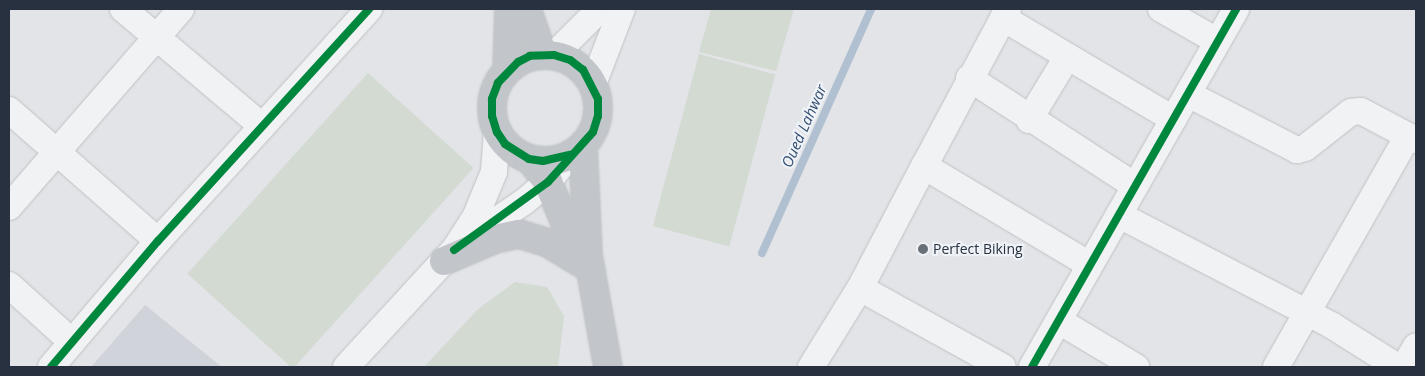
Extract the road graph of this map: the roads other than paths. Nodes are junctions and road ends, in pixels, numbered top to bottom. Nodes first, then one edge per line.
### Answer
1 (123, 9) edge
2 (181, 9) edge
3 (509, 9) edge
4 (527, 9) edge
5 (600, 9) edge
6 (622, 9) edge
7 (1162, 9) edge
8 (1236, 9) edge
9 (365, 10) edge
10 (1006, 13) edge
11 (156, 37) junction
12 (1218, 40) junction
13 (548, 55) junction
14 (1067, 57) junction
15 (508, 70) junction
16 (969, 78) junction
17 (593, 84) junction
18 (1188, 94) junction
19 (9, 110) edge
20 (1173, 119) junction
21 (1029, 120) junction
22 (262, 126) junction
23 (498, 132) junction
24 (1412, 138) edge
25 (576, 150) junction
26 (57, 152) junction
27 (529, 159) junction
28 (924, 166) junction
29 (548, 182) junction
30 (1135, 186) junction
31 (9, 207) edge
32 (1119, 215) junction
33 (158, 241) junction
34 (449, 255) junction
35 (590, 262) junction
36 (1090, 265) junction
37 (9, 285) edge
38 (860, 288) junction
39 (1309, 314) junction
40 (1059, 321) junction
41 (72, 342) junction
42 (1416, 346) edge
43 (51, 367) edge
44 (346, 367) edge
45 (608, 367) edge
46 (811, 367) edge
47 (1003, 367) edge
48 (1032, 367) edge
49 (1136, 367) edge
50 (1276, 367) edge
51 (1398, 367) edge
52 (1404, 367) edge

1 - 11 street
2 - 11 street
3 - 15 street
4 - 13 street
5 - 13 street
6 - 17 street
7 - 12 street
8 - 12 street
9 - 22 street
10 - 14 street
10 - 16 street
11 - 22 street
11 - 26 street
12 - 18 street
13 - 15 street
13 - 17 street
14 - 20 street
14 - 21 street
15 - 23 street
16 - 21 street
16 - 28 street
17 - 25 street
18 - 20 street
18 - 24 street
19 - 26 street
20 - 30 street
21 - 30 street
22 - 33 street
23 - 27 street
23 - 34 street
24 - 39 street
25 - 27 street
25 - 29 street
25 - 35 street
26 - 31 street
26 - 33 street
27 - 29 street
28 - 36 street
28 - 38 street
29 - 34 street
29 - 35 street
30 - 32 street
32 - 36 street
32 - 39 street
33 - 41 street
34 - 35 street
34 - 44 street
35 - 45 street
36 - 40 street
37 - 41 street
38 - 46 street
38 - 47 street
39 - 50 street
39 - 51 street
40 - 48 street
40 - 49 street
41 - 43 street
42 - 52 street

